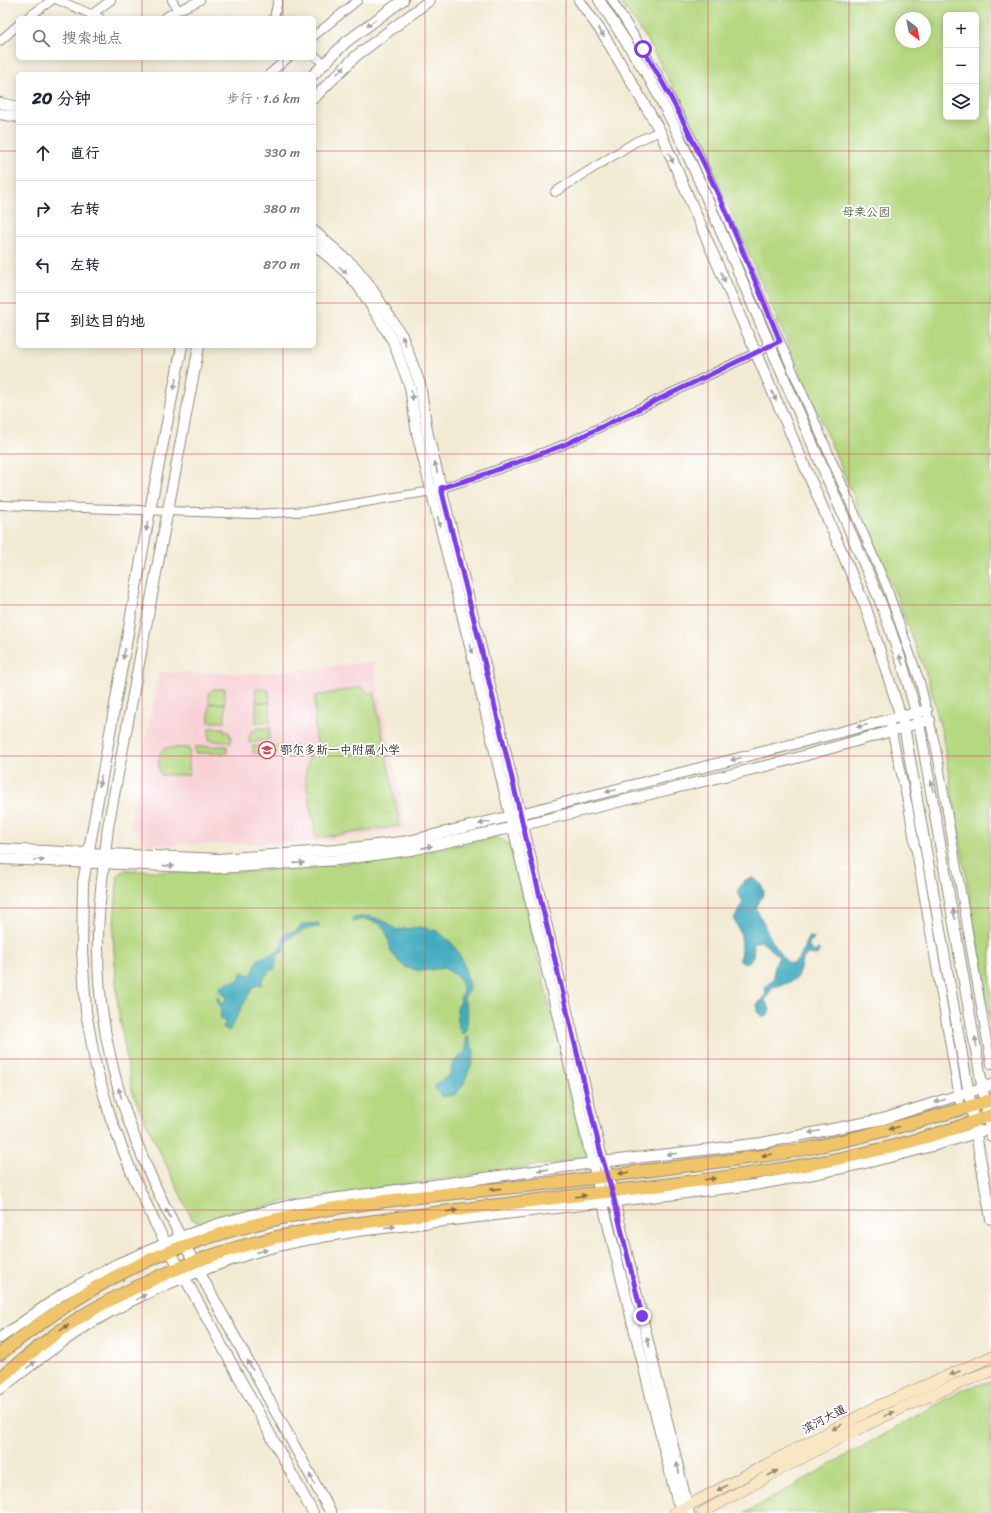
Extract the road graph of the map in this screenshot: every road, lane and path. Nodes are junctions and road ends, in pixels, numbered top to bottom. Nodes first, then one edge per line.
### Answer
1 (52, 0) edge
2 (58, 0) edge
3 (111, 0) edge
4 (172, 0) edge
5 (200, 0) edge
6 (278, 0) edge
7 (358, 0) edge
8 (403, 0) edge
9 (430, 0) edge
10 (579, 0) edge
11 (599, 0) edge
12 (612, 0) edge
13 (177, 9) junction
14 (92, 15) joint
15 (30, 16) edge
16 (167, 16) edge
17 (274, 16) edge
18 (16, 27) edge
19 (316, 34) edge
20 (0, 41) edge
21 (316, 57) edge
22 (286, 60) edge
23 (326, 62) junction
24 (271, 72) edge
25 (316, 72) edge
26 (316, 96) edge
27 (0, 103) edge
28 (16, 107) edge
29 (0, 114) edge
30 (16, 118) edge
31 (660, 131) junction
32 (555, 192) dead end
33 (316, 233) edge
34 (316, 246) edge
35 (780, 341) junction
36 (770, 346) junction
37 (182, 348) edge
38 (199, 348) edge
39 (756, 353) junction
40 (436, 489) junction
41 (0, 505) edge
42 (150, 510) junction
43 (168, 511) junction
44 (922, 711) junction
45 (889, 719) junction
46 (930, 720) junction
47 (903, 721) junction
48 (920, 723) junction
49 (892, 730) junction
50 (515, 815) junction
51 (518, 826) junction
52 (0, 849) edge
53 (87, 857) junction
54 (105, 858) junction
55 (0, 859) edge
56 (991, 1064) edge
57 (987, 1086) edge
58 (969, 1092) junction
59 (958, 1096) junction
60 (988, 1100) edge
61 (966, 1107) junction
62 (990, 1125) edge
63 (976, 1127) junction
64 (598, 1163) junction
65 (601, 1177) junction
66 (608, 1197) junction
67 (991, 1220) edge
68 (183, 1242) junction
69 (168, 1247) junction
70 (197, 1268) junction
71 (183, 1273) junction
72 (0, 1338) edge
73 (0, 1354) edge
74 (991, 1357) edge
75 (991, 1371) edge
76 (0, 1378) edge
77 (0, 1389) edge
78 (683, 1511) edge
79 (313, 1513) edge
80 (331, 1513) edge
81 (702, 1513) edge

1 - 15 street
2 - 14 street
3 - 14 street
4 - 13 street
5 - 13 street
6 - 17 street
7 - 19 street
8 -> 23 street
26 -> 9 street
10 -> 31 street
11 - 36 street
12 - 35 street
13 - 16 street
18 - 20 street
21 - 23 street
22 - 24 street
23 - 25 street
27 - 28 street
29 - 30 street
31 - 32 street
31 -> 39 street
40 -> 33 street
34 -> 40 street
35 - 36 street
35 - 44 street
36 - 39 street
44 -> 36 street
37 -> 42 street
38 - 43 street
39 - 40 street
39 -> 47 street
40 - 43 street
40 - 50 street
41 - 42 street
42 - 43 street
42 -> 53 street
43 - 54 street
44 - 46 street
44 - 47 street
44 - 48 street
45 - 47 street
45 - 49 street
45 -> 50 street
46 - 48 street
46 - 56 street
47 - 48 street
47 - 49 street
47 - 58 street
57 -> 48 street
49 - 51 street
49 - 59 street
50 - 51 street
50 -> 54 street
54 -> 51 street
51 - 64 street
52 - 53 street
53 - 54 street
55 -> 53 street
53 - 69 street
68 -> 54 street
57 - 58 street
57 - 60 street
58 - 59 street
58 - 61 street
59 - 61 street
59 -> 64 street
60 - 61 main road
60 - 62 street
61 - 63 street
61 -> 65 main road
62 - 63 main road
66 -> 63 main road
63 - 67 street
64 - 65 street
64 -> 68 street
65 - 66 street
65 -> 68 main road
70 -> 66 main road
66 - 78 street
68 - 69 main road
68 - 70 street
69 - 71 street
69 - 72 street
69 - 73 main road
70 - 71 main road
80 -> 70 street
76 -> 71 main road
77 -> 71 street
71 - 79 street
74 -> 78 main road, 滨河大道
81 -> 75 main road, 滨河大道

